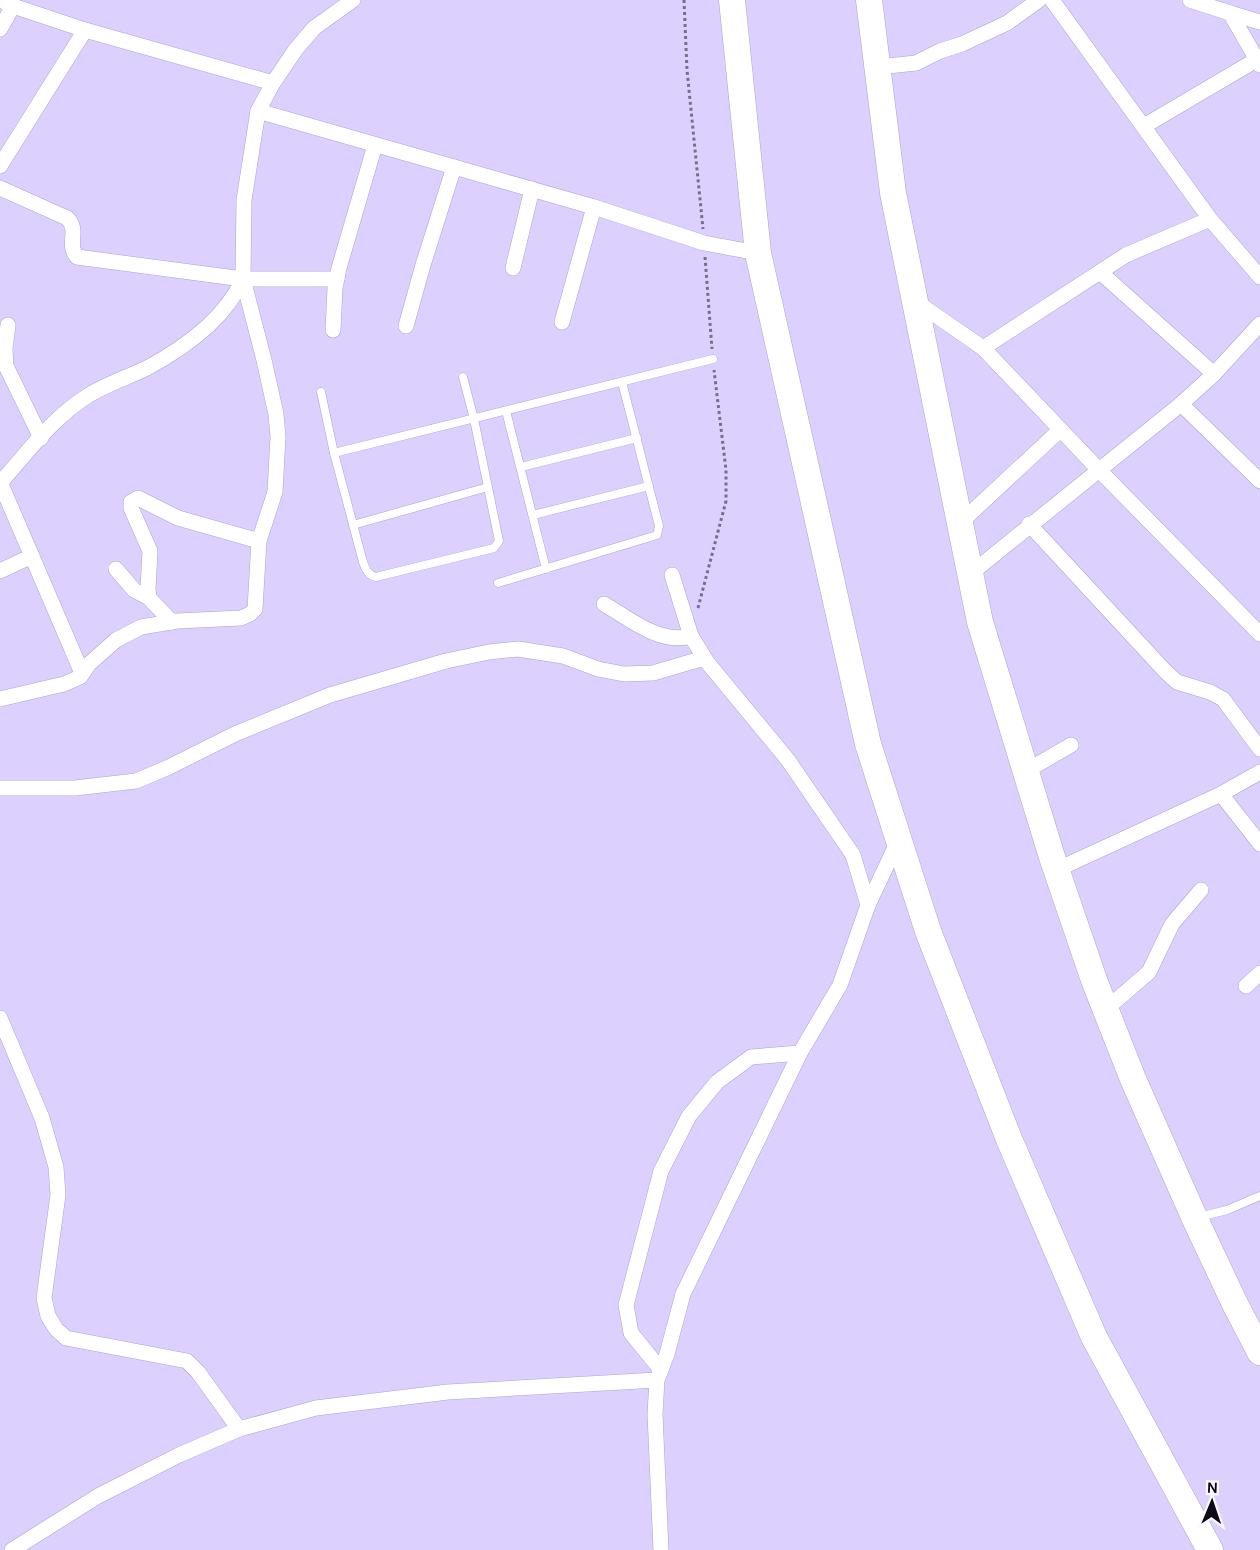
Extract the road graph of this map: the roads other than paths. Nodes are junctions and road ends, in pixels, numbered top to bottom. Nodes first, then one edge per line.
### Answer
1 (353, 0) edge
2 (732, 0) edge
3 (869, 0) edge
4 (1039, 0) edge
5 (1052, 0) edge
6 (1197, 1) edge
7 (7, 3) edge
8 (1230, 14) junction
9 (1260, 22) edge
10 (0, 29) edge
11 (85, 30) junction
12 (1258, 62) edge
13 (878, 67) junction
14 (273, 83) junction
15 (258, 111) junction
16 (1144, 126) junction
17 (375, 145) junction
18 (0, 166) edge
19 (454, 167) junction
20 (0, 188) edge
21 (532, 189) junction
22 (594, 207) junction
23 (1210, 219) junction
24 (758, 253) junction
25 (513, 268) dead end
26 (1100, 272) junction
27 (1260, 277) edge
28 (243, 279) junction
29 (337, 279) junction
30 (915, 301) junction
31 (562, 322) dead end
32 (1260, 324) edge
33 (8, 325) dead end
34 (406, 326) dead end
35 (333, 330) dead end
36 (983, 348) junction
37 (713, 359) road end
38 (1214, 374) junction
39 (463, 377) dead end
40 (622, 382) junction
41 (321, 392) dead end
42 (1181, 404) junction
43 (506, 411) junction
44 (474, 419) junction
45 (1060, 430) junction
46 (41, 438) junction
47 (637, 438) junction
48 (334, 453) junction
49 (521, 467) junction
50 (1099, 470) junction
51 (1260, 481) edge
52 (1, 486) edge
53 (649, 486) junction
54 (488, 487) junction
55 (533, 515) junction
56 (960, 523) junction
57 (1029, 524) junction
58 (353, 525) junction
59 (259, 541) junction
60 (32, 556) junction
61 (116, 569) dead end
62 (546, 569) junction
63 (0, 571) edge
64 (969, 574) junction
65 (672, 575) dead end
66 (498, 583) dead end
67 (149, 598) junction
68 (604, 604) dead end
69 (172, 622) junction
70 (1260, 634) edge
71 (691, 636) junction
72 (704, 658) junction
73 (82, 673) junction
74 (0, 699) edge
75 (1071, 745) dead end
76 (1260, 749) edge
77 (1026, 771) junction
78 (1260, 772) edge
79 (0, 788) edge
80 (1221, 794) junction
81 (899, 839) junction
82 (1260, 844) edge
83 (1056, 870) junction
84 (1201, 890) dead end
85 (868, 905) junction
86 (1260, 973) edge
87 (1246, 986) dead end
88 (1105, 1010) junction
89 (2, 1022) edge
90 (0, 1052) edge
91 (800, 1053) junction
92 (1260, 1196) edge
93 (1195, 1219) junction
94 (1260, 1352) edge
95 (659, 1375) junction
96 (238, 1429) junction
97 (12, 1550) edge
98 (661, 1550) edge
99 (1210, 1550) edge

1 - 14 street
2 - 24 highway
3 - 13 highway
4 - 13 street
5 - 16 street
6 - 8 street
7 - 10 street
7 - 11 street
8 - 9 street
8 - 12 street
11 - 14 street
11 - 18 street
12 - 16 street
13 - 30 highway
14 - 15 street
15 - 17 street
15 - 28 street
16 - 23 street
17 - 19 street
17 - 29 street
19 - 21 street
19 - 34 street
20 - 28 street
21 - 22 street
21 - 25 street
22 - 24 street
22 - 31 street
23 - 26 street
23 - 27 street
24 - 81 highway
26 - 36 street
26 - 38 street
28 - 29 street
28 - 46 street
28 - 59 street
29 - 35 street
30 - 36 street
30 - 56 highway
32 - 38 street
33 - 46 street
36 - 45 street
37 - 40 lane
38 - 42 street
39 - 44 lane
40 - 43 lane
40 - 47 lane
41 - 48 lane
42 - 50 street
42 - 51 street
43 - 44 lane
43 - 49 lane
44 - 48 lane
44 - 54 lane
45 - 50 street
45 - 56 street
46 - 52 street
47 - 49 lane
47 - 53 lane
48 - 58 lane
49 - 55 lane
50 - 57 street
50 - 70 street
52 - 60 street
53 - 55 lane
53 - 62 lane
54 - 58 lane
54 - 58 lane
55 - 62 lane
56 - 64 highway
57 - 64 street
57 - 76 street
59 - 67 street
59 - 69 street
60 - 63 street
60 - 73 street
61 - 67 street
62 - 66 lane
64 - 77 highway
65 - 71 street
67 - 69 street
68 - 71 street
69 - 73 street
71 - 72 street
72 - 79 street
72 - 85 street
73 - 74 street
75 - 77 street
77 - 83 highway
78 - 80 street
80 - 82 street
80 - 83 street
81 - 85 street
81 - 99 highway
83 - 88 highway
84 - 88 street
85 - 91 street
86 - 87 street
88 - 93 highway
89 - 90 street
89 - 96 street
91 - 95 street
91 - 95 street
92 - 93 lane
93 - 94 highway
95 - 96 street
95 - 98 street
96 - 97 street

